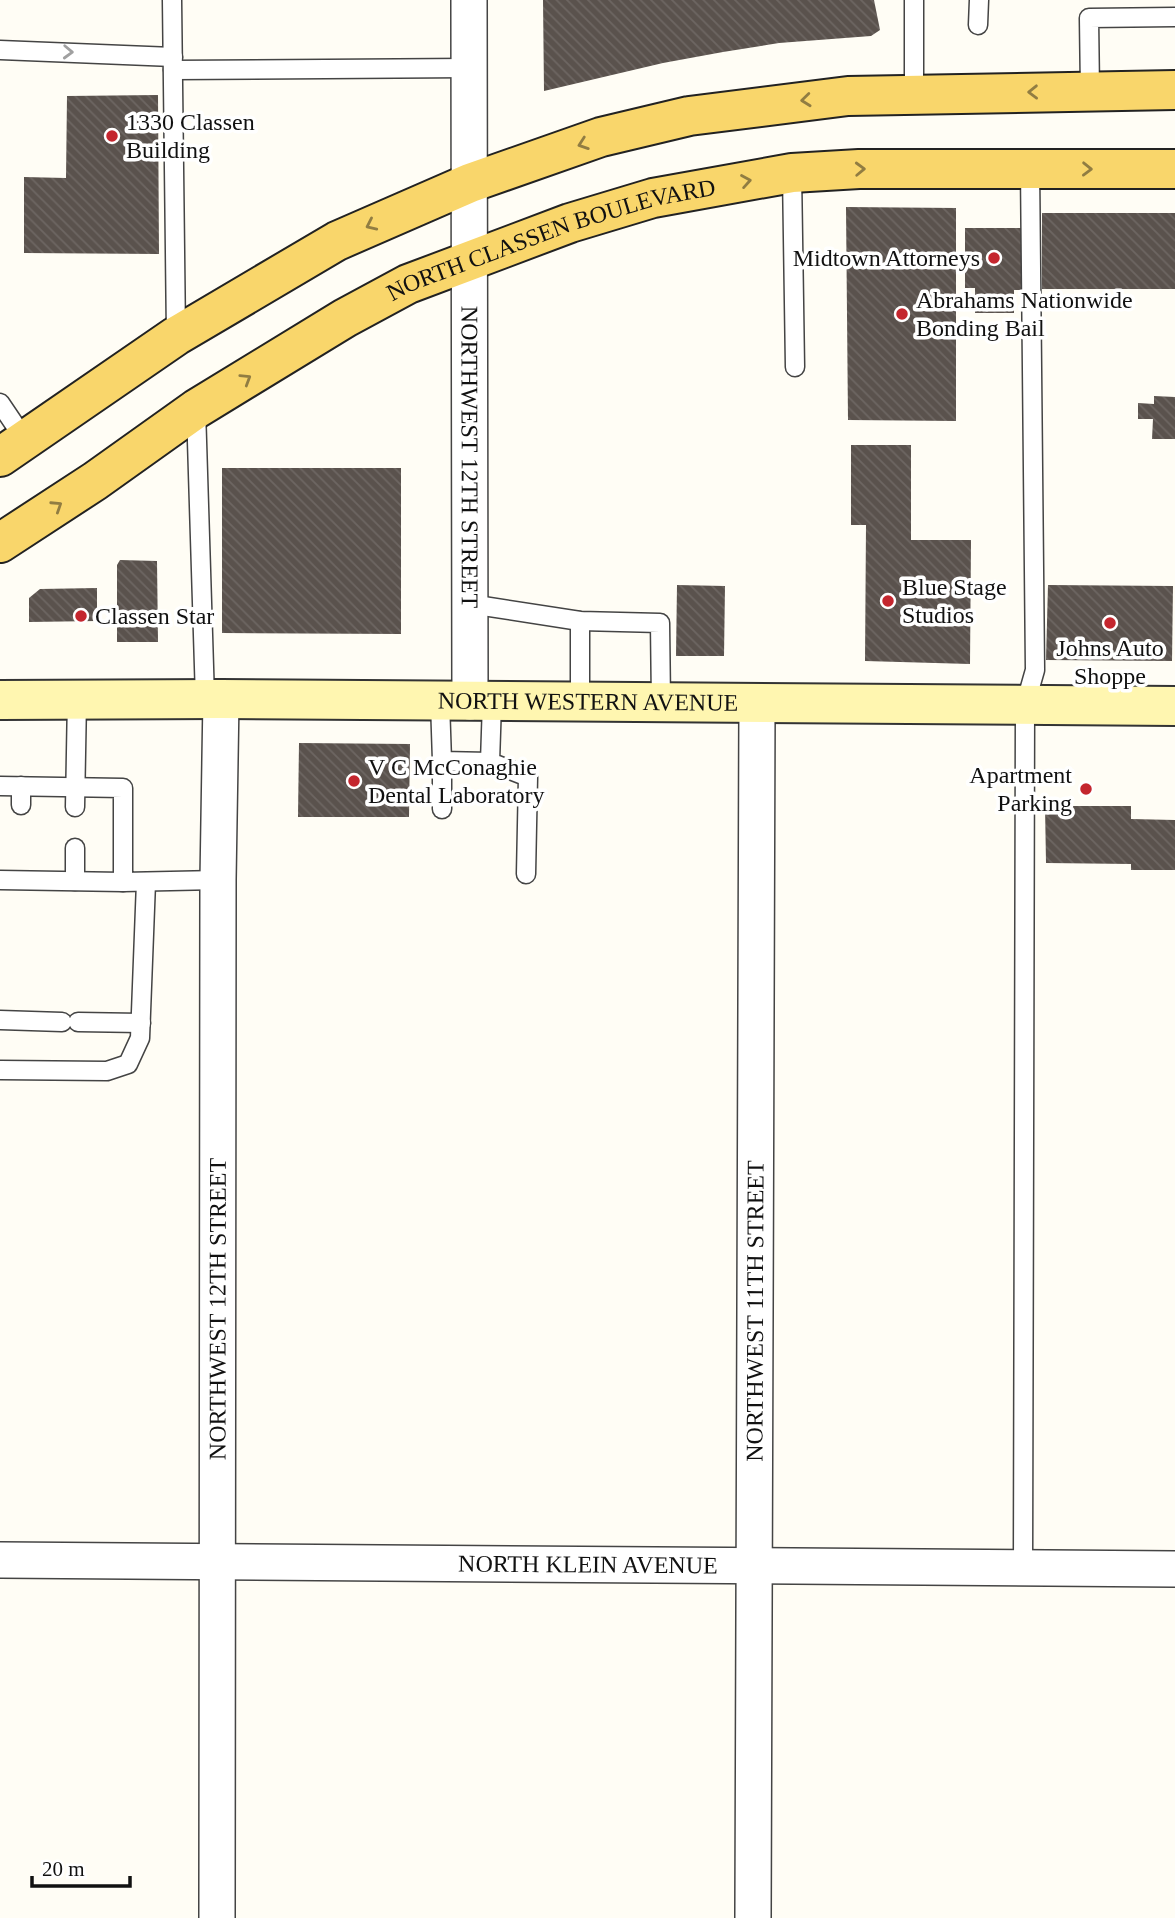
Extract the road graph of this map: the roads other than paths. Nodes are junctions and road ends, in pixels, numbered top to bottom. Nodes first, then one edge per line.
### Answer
1 (172, 0) edge
2 (469, 0) edge
3 (914, 0) edge
4 (979, 0) edge
5 (1175, 17) edge
6 (978, 25) dead end
7 (0, 50) edge
8 (173, 64) junction
9 (469, 68) junction
10 (1175, 90) edge
11 (1090, 92) junction
12 (914, 94) junction
13 (1030, 168) junction
14 (1175, 169) edge
15 (792, 173) junction
16 (470, 183) junction
17 (470, 261) junction
18 (176, 336) junction
19 (796, 367) dead end
20 (0, 403) edge
21 (196, 409) junction
22 (13, 448) edge
23 (0, 543) edge
24 (470, 604) junction
25 (580, 621) junction
26 (77, 699) junction
27 (213, 699) junction
28 (0, 700) edge
29 (467, 702) junction
30 (580, 702) junction
31 (661, 702) junction
32 (757, 703) junction
33 (1025, 705) junction
34 (1175, 706) edge
35 (442, 761) junction
36 (490, 762) junction
37 (0, 786) edge
38 (21, 786) junction
39 (76, 788) junction
40 (21, 805) dead end
41 (75, 807) dead end
42 (442, 809) dead end
43 (75, 848) dead end
44 (526, 874) dead end
45 (0, 880) edge
46 (218, 880) junction
47 (75, 881) junction
48 (122, 882) junction
49 (146, 882) junction
50 (0, 1020) edge
51 (141, 1023) junction
52 (0, 1070) edge
53 (0, 1560) edge
54 (218, 1562) junction
55 (755, 1566) junction
56 (1023, 1568) junction
57 (1175, 1569) edge
58 (217, 1918) edge
59 (753, 1918) edge

1 - 8 lane
2 - 9 street, NORTHWEST 12TH STREET
3 - 12 lane
4 - 6 lane
5 - 11 lane
7 -> 8 lane
8 - 9 lane
8 - 18 lane
9 - 16 street, NORTHWEST 12TH STREET
10 - 11 main road
11 -> 12 main road
12 -> 16 main road
13 -> 14 main road, NORTH CLASSEN BOULEVARD
15 -> 13 main road, NORTH CLASSEN BOULEVARD
13 - 33 lane
17 -> 15 main road, NORTH CLASSEN BOULEVARD
15 - 19 lane
16 - 17 street, NORTHWEST 12TH STREET
16 -> 18 main road
21 -> 17 main road, NORTH CLASSEN BOULEVARD
17 - 24 street, NORTHWEST 12TH STREET
18 - 22 main road
20 - 22 lane
23 -> 21 main road, NORTH CLASSEN BOULEVARD
21 - 27 lane
24 - 25 lane
24 - 29 street, NORTHWEST 12TH STREET
25 - 30 lane
25 - 31 lane
26 - 27 street, NORTH WESTERN AVENUE
26 - 28 street, NORTH WESTERN AVENUE
26 - 39 lane
27 - 29 street, NORTH WESTERN AVENUE
27 - 46 street, NORTHWEST 12TH STREET
29 - 30 street, NORTH WESTERN AVENUE
29 - 35 lane
29 - 36 lane
30 - 31 street, NORTH WESTERN AVENUE
31 - 32 street, NORTH WESTERN AVENUE
32 - 33 street, NORTH WESTERN AVENUE
32 - 55 street, NORTHWEST 11TH STREET
33 - 34 street, NORTH WESTERN AVENUE
33 - 56 lane
35 - 36 lane
35 - 42 lane
36 - 44 lane
37 - 38 lane
38 - 39 lane
38 - 40 lane
39 - 41 lane
39 - 48 lane
43 - 47 lane
45 - 47 lane
46 - 49 lane
46 - 54 street, NORTHWEST 12TH STREET
47 - 48 lane
48 - 49 lane
49 - 51 lane
50 - 51 lane
51 - 52 lane
53 - 54 street, NORTH KLEIN AVENUE
54 - 55 street, NORTH KLEIN AVENUE
54 - 58 street, NORTHWEST 12TH STREET
55 - 56 street, NORTH KLEIN AVENUE
55 - 59 street, NORTHWEST 11TH STREET
56 - 57 street, NORTH KLEIN AVENUE

